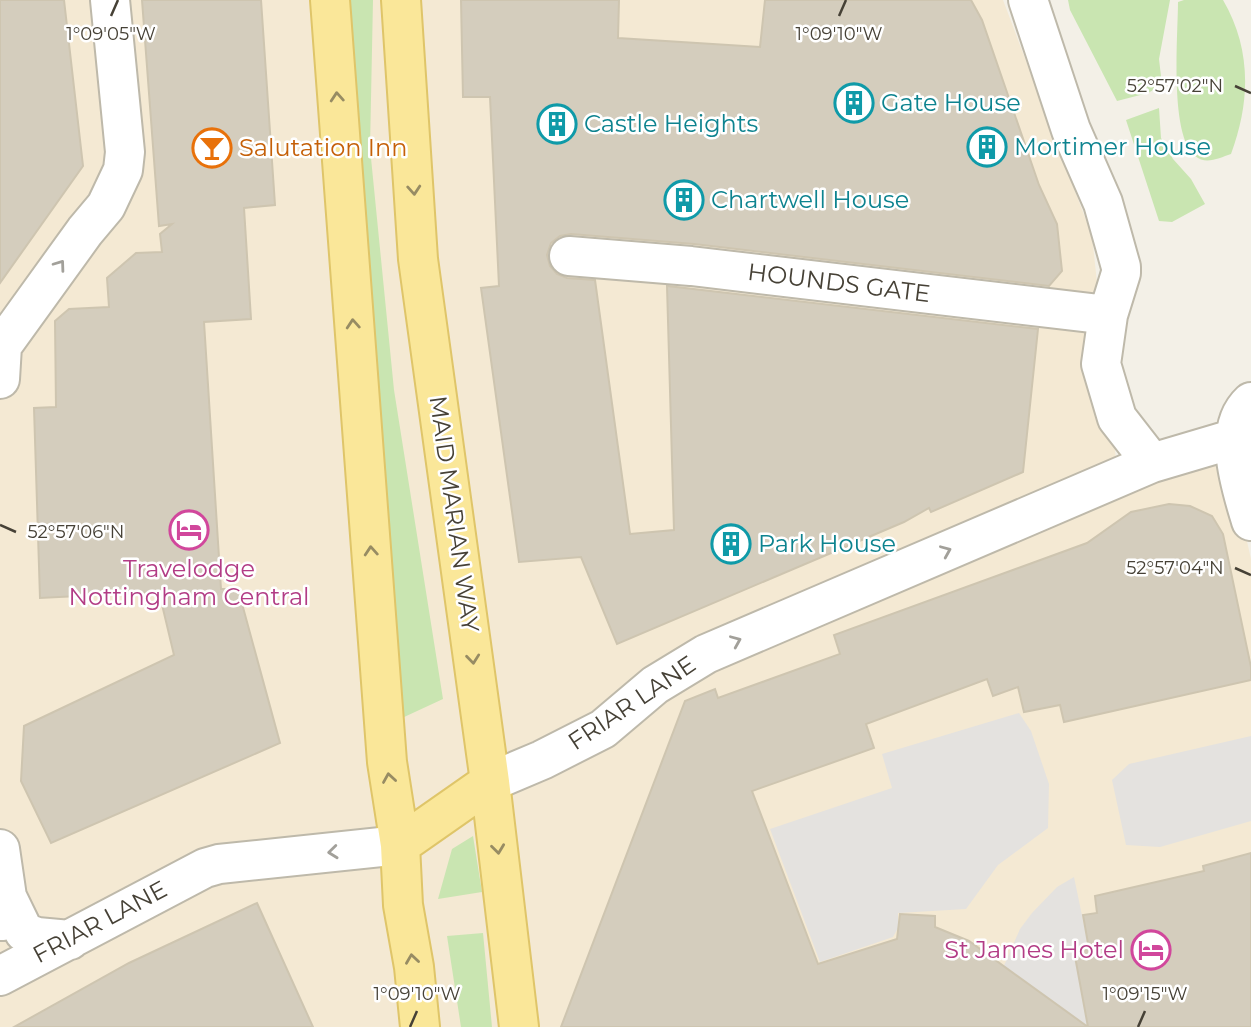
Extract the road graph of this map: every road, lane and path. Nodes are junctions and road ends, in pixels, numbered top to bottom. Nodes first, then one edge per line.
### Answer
1 (110, 0) edge
2 (330, 0) edge
3 (401, 0) edge
4 (1028, 0) edge
5 (569, 256) dead end
6 (10, 315) edge
7 (1108, 315) junction
8 (0, 379) edge
9 (1240, 422) edge
10 (1152, 463) junction
11 (1251, 521) edge
12 (490, 782) junction
13 (400, 845) junction
14 (0, 849) edge
15 (4, 912) edge
16 (70, 940) junction
17 (0, 976) edge
18 (420, 1027) edge
19 (519, 1027) edge

6 -> 1 street
13 -> 2 main road
3 -> 12 main road, MAID MARIAN WAY
4 - 7 street
5 - 7 street, HOUNDS GATE
6 - 8 street
7 - 10 street
9 - 10 street, FRIAR LANE
9 - 11 street
12 -> 10 street, FRIAR LANE
12 - 13 main road, FRIAR LANE
12 -> 19 main road, MAID MARIAN WAY
13 -> 16 street, FRIAR LANE
18 -> 13 main road
14 - 15 street
15 - 16 street
16 - 17 street, FRIAR LANE

